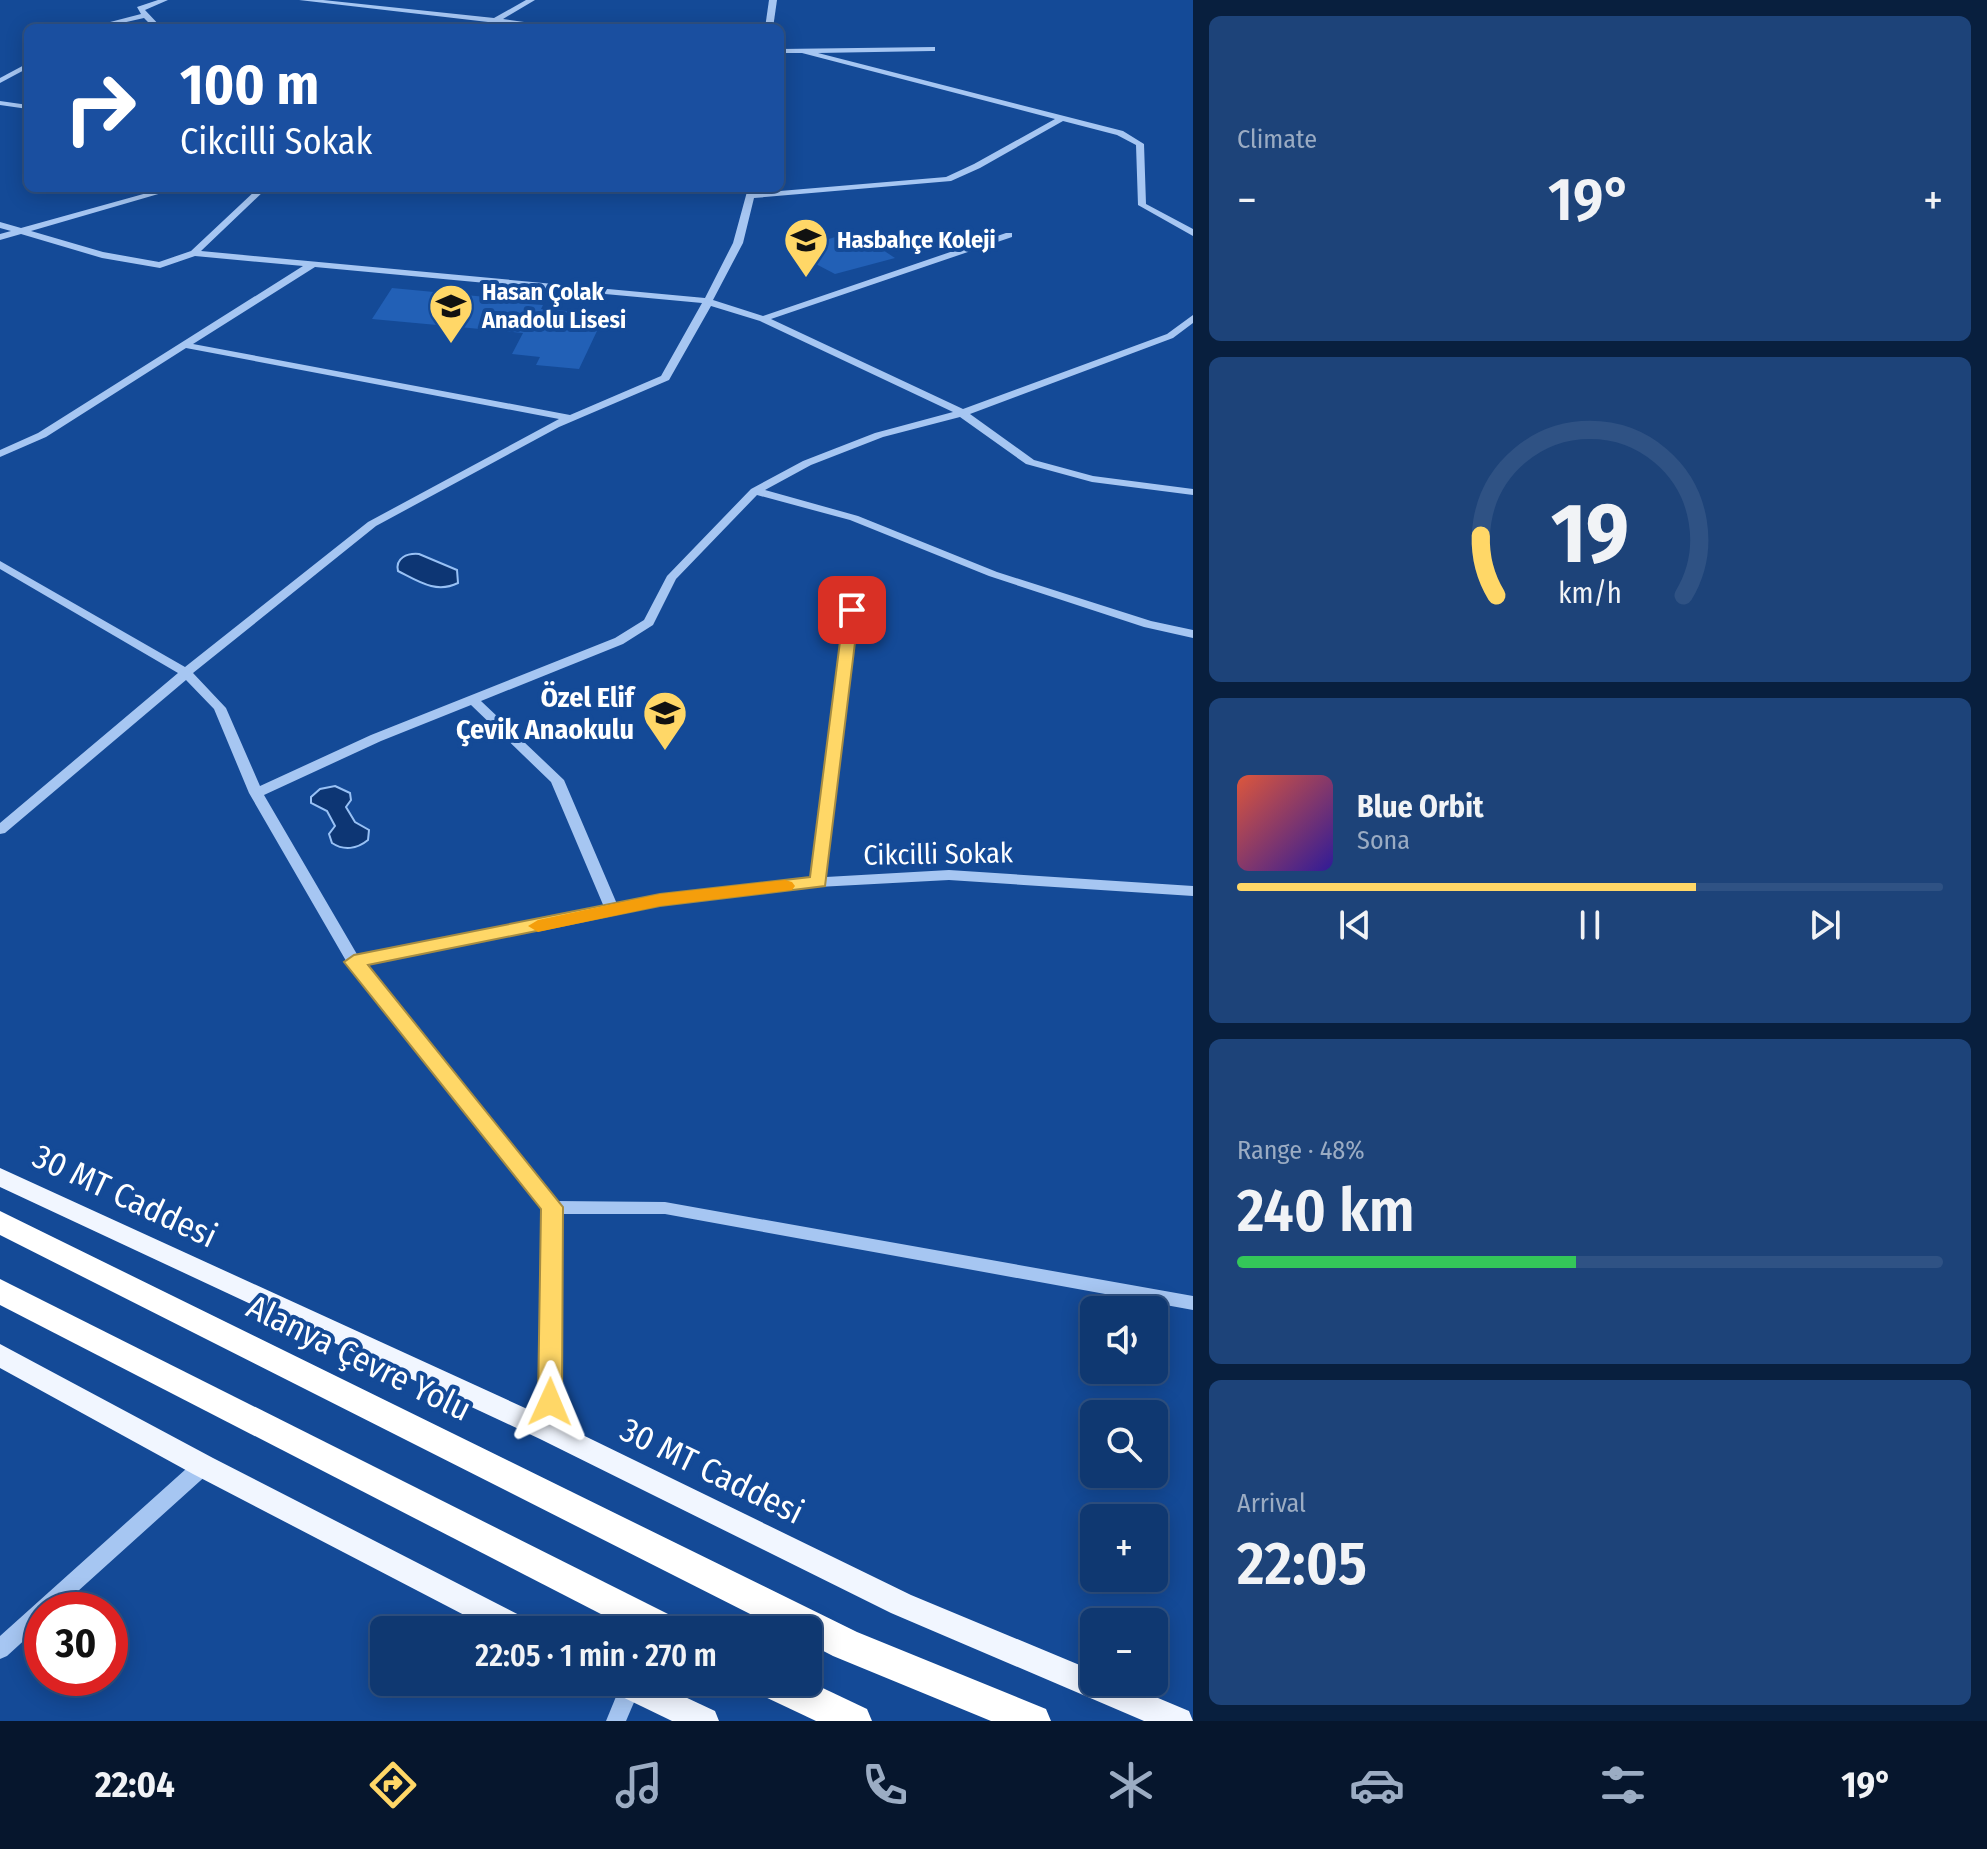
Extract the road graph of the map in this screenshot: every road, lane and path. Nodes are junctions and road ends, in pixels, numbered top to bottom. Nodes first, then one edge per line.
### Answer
1 (164, 0) edge
2 (303, 0) edge
3 (531, 0) edge
4 (773, 0) edge
5 (146, 15) junction
6 (499, 19) junction
7 (108, 24) edge
8 (154, 24) edge
9 (490, 24) edge
10 (535, 24) edge
11 (770, 24) edge
12 (932, 49) dead end
13 (784, 51) edge
14 (803, 51) junction
15 (24, 67) edge
16 (0, 81) edge
17 (0, 103) edge
18 (24, 106) edge
19 (1060, 119) junction
20 (784, 190) edge
21 (162, 192) edge
22 (259, 192) edge
23 (752, 192) edge
24 (0, 225) edge
25 (18, 231) junction
26 (1193, 233) edge
27 (1009, 235) dead end
28 (0, 237) edge
29 (194, 253) junction
30 (313, 264) junction
31 (706, 301) junction
32 (1193, 318) edge
33 (763, 319) junction
34 (184, 345) junction
35 (962, 413) junction
36 (571, 419) junction
37 (0, 454) edge
38 (755, 491) junction
39 (1193, 492) edge
40 (0, 564) edge
41 (855, 588) dead end
42 (1193, 634) edge
43 (186, 673) junction
44 (474, 701) junction
45 (256, 793) junction
46 (0, 830) edge
47 (818, 882) junction
48 (1193, 891) edge
49 (613, 911) junction
50 (354, 962) junction
51 (0, 1177) edge
52 (552, 1207) junction
53 (0, 1222) edge
54 (0, 1291) edge
55 (1193, 1303) edge
56 (0, 1355) edge
57 (549, 1431) junction
58 (203, 1466) junction
59 (64, 1592) edge
60 (494, 1616) edge
61 (638, 1616) edge
62 (24, 1628) edge
63 (0, 1649) edge
64 (623, 1696) edge
65 (652, 1696) edge
66 (801, 1696) edge
67 (616, 1721) edge
68 (704, 1721) edge
69 (854, 1721) edge
70 (1033, 1721) edge
71 (1178, 1721) edge

1 - 5 street
2 - 6 street
3 - 6 street
4 - 11 street
5 - 7 street
5 - 8 street
6 - 9 street
6 - 10 street
12 - 14 street
13 - 14 street
14 - 19 street
15 - 16 street
17 - 18 street
19 - 20 street
19 - 26 street
21 - 25 street
22 - 29 street
23 - 31 street
24 - 25 street
25 - 28 street
25 - 29 street
27 - 33 street
29 - 30 street
30 - 31 street
30 - 34 street
31 - 33 street
31 - 36 street
32 - 35 street
33 - 35 street
34 - 36 street
34 - 37 street
35 - 38 street
35 - 39 street
36 - 43 street
38 - 42 street
38 - 44 street
40 - 43 street
41 - 47 street
43 - 45 street
43 - 46 street
44 - 45 street
44 - 49 street
45 - 50 street
47 - 48 street, Cikcilli Sokak
47 - 49 street, Cikcilli Sokak
49 - 50 street, Cikcilli Sokak
50 - 52 street
51 - 57 main road, 30 MT Caddesi
52 - 55 street
52 - 57 street
53 - 70 highway, Alanya Çevre Yolu
54 - 61 highway
56 - 58 main road
57 - 71 main road, 30 MT Caddesi
58 - 59 street
58 - 60 main road
62 - 63 street
64 - 67 street
65 - 68 main road
66 - 69 highway

